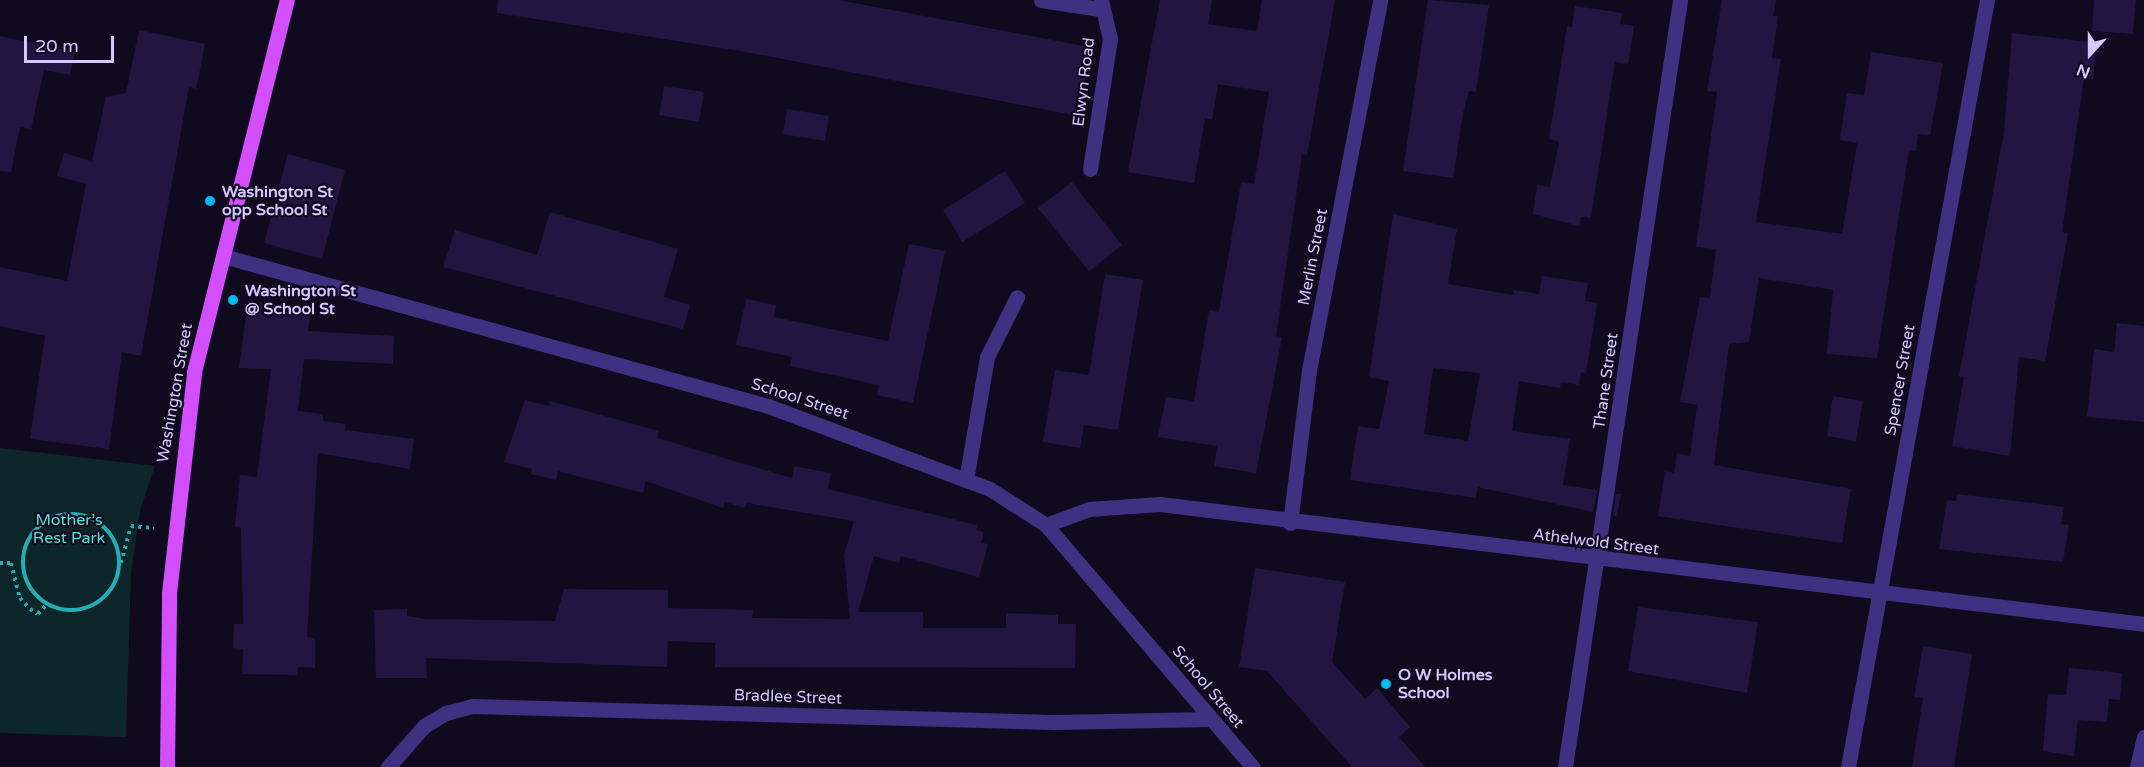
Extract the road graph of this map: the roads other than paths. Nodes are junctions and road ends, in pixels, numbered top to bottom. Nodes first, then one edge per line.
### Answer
1 (287, 0) edge
2 (1041, 0) edge
3 (1380, 0) edge
4 (1680, 0) edge
5 (1987, 0) edge
6 (1100, 4) edge
7 (1090, 169) dead end
8 (223, 256) junction
9 (1017, 297) dead end
10 (966, 480) junction
11 (1290, 523) junction
12 (1046, 525) junction
13 (1598, 561) junction
14 (1881, 590) junction
15 (2144, 624) edge
16 (1210, 719) junction
17 (2144, 737) edge
18 (167, 767) edge
19 (388, 767) edge
20 (1253, 767) edge
21 (1565, 767) edge
22 (1848, 767) edge
23 (2137, 767) edge

1 - 8 main road, Washington Street
2 - 6 street
3 - 11 street, Merlin Street
4 - 13 street, Thane Street
5 - 14 street, Spencer Street
6 - 7 street, Elwyn Road
8 - 10 street, School Street
8 - 18 main road, Washington Street
9 - 10 street
10 - 12 street, School Street
11 - 12 street, Athelwold Street
11 - 13 street, Athelwold Street
12 - 16 street, School Street
13 - 14 street, Athelwold Street
13 - 21 street, Thane Street
14 - 15 street, Athelwold Street
14 - 22 street, Spencer Street
16 - 19 street, Bradlee Street
16 - 20 street, School Street
17 - 23 street

